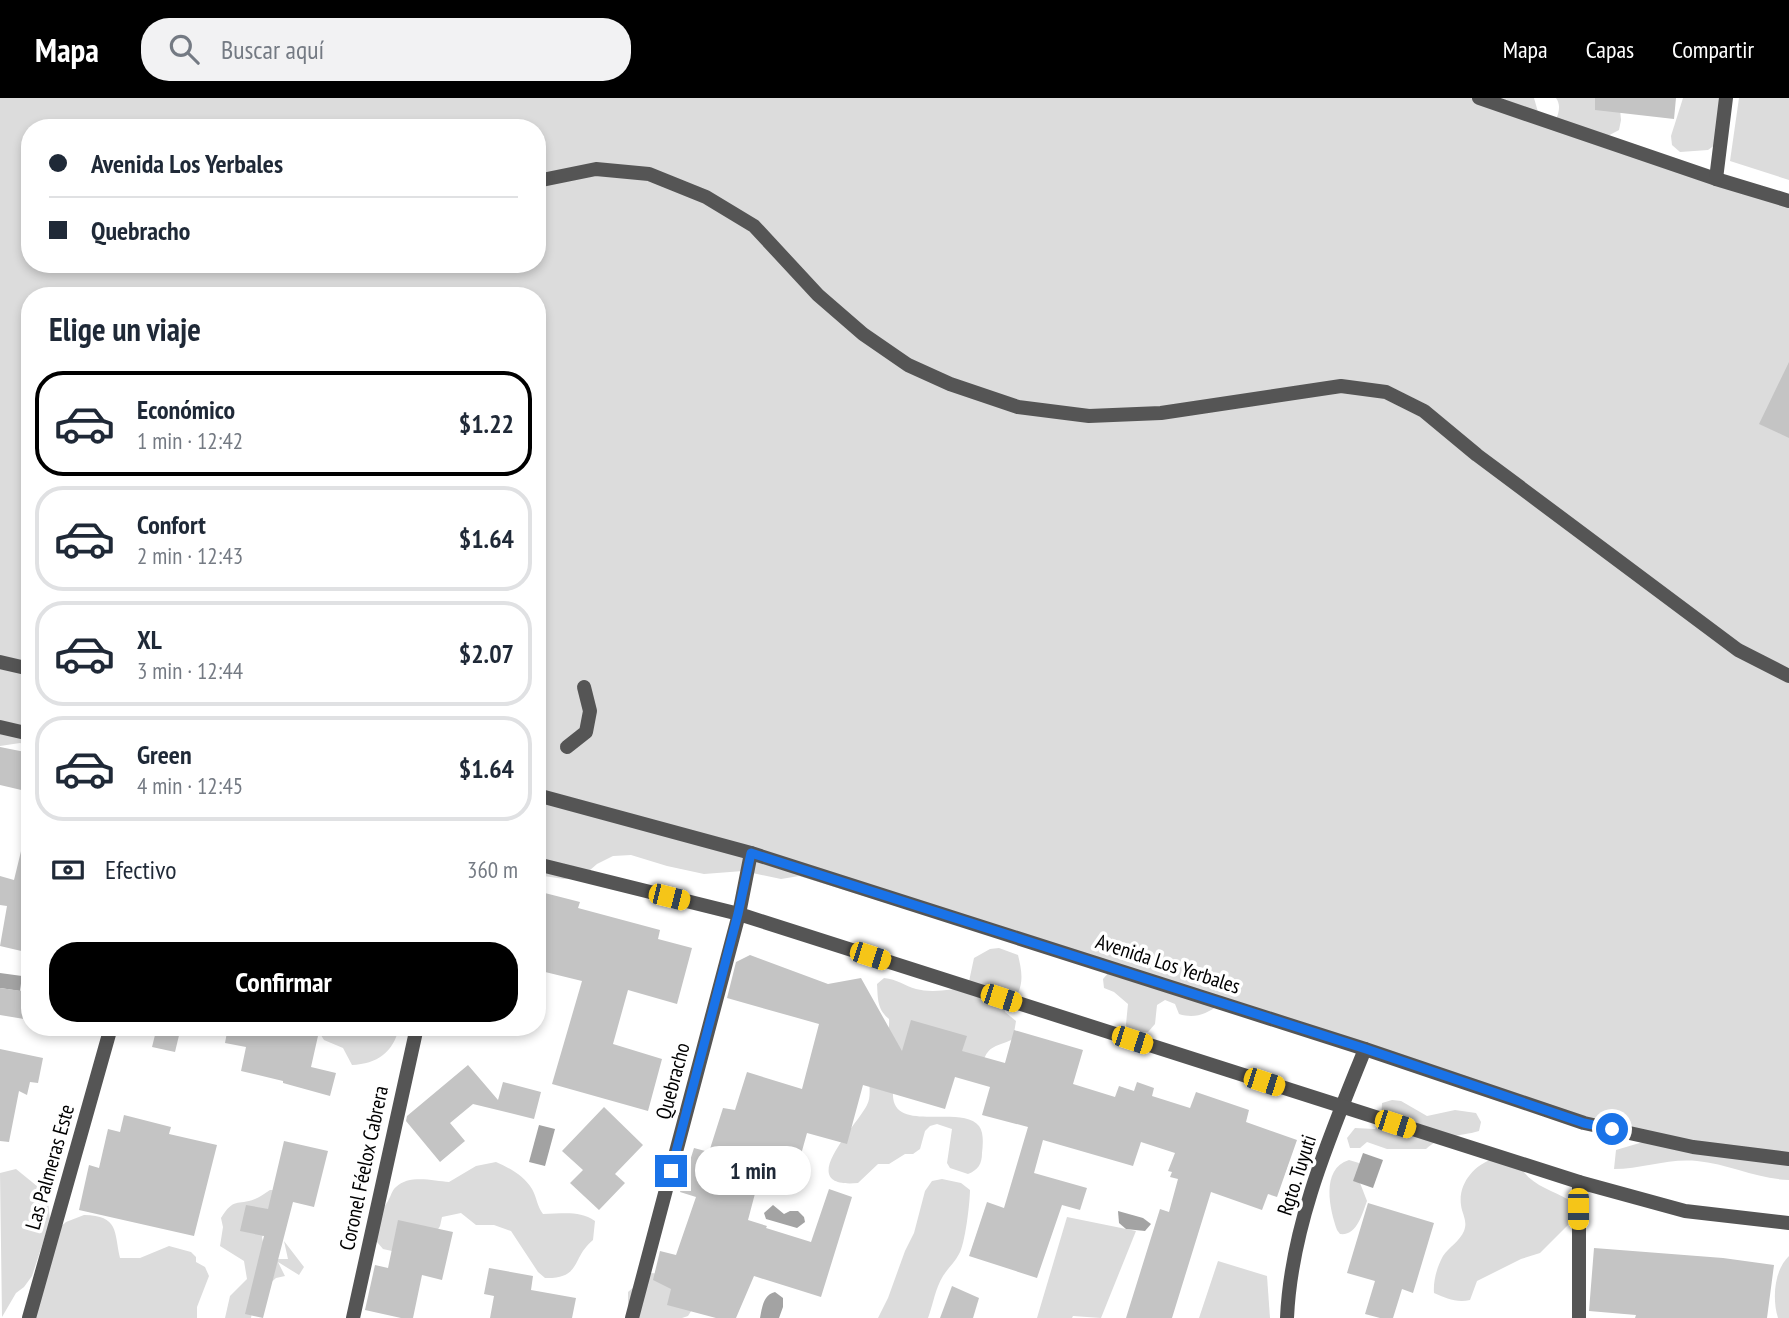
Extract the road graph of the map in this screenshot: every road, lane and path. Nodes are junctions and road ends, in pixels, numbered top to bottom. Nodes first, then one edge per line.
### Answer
1 (1479, 98) edge
2 (1726, 98) edge
3 (546, 179) edge
4 (1716, 179) junction
5 (1789, 201) edge
6 (0, 662) edge
7 (21, 667) edge
8 (1789, 676) edge
9 (584, 687) dead end
10 (0, 727) edge
11 (21, 732) edge
12 (567, 747) dead end
13 (546, 798) edge
14 (751, 853) junction
15 (546, 866) edge
16 (738, 914) junction
17 (108, 1036) edge
18 (415, 1036) edge
19 (1366, 1049) junction
20 (1342, 1107) junction
21 (1789, 1159) edge
22 (1578, 1182) junction
23 (1789, 1223) edge
24 (29, 1318) edge
25 (353, 1318) edge
26 (632, 1318) edge
27 (1287, 1318) edge
28 (1579, 1318) edge

1 - 4 street
2 - 4 street
3 - 8 street
4 - 5 street
6 - 7 street
9 - 12 street
10 - 11 street
13 - 14 street, Avenida Los Yerbales
14 - 16 street, Quebracho
14 - 19 street, Avenida Los Yerbales
15 - 16 street
16 - 20 street
16 - 26 street, Quebracho
17 - 24 street, Las Palmeras Este
18 - 25 street, Coronel Féelox Cabrera
19 - 20 street, Rgto. Tuyuti
19 - 21 street, Avenida Los Yerbales
20 - 22 street
20 - 27 street, Rgto. Tuyuti
22 - 23 street
22 - 28 street

